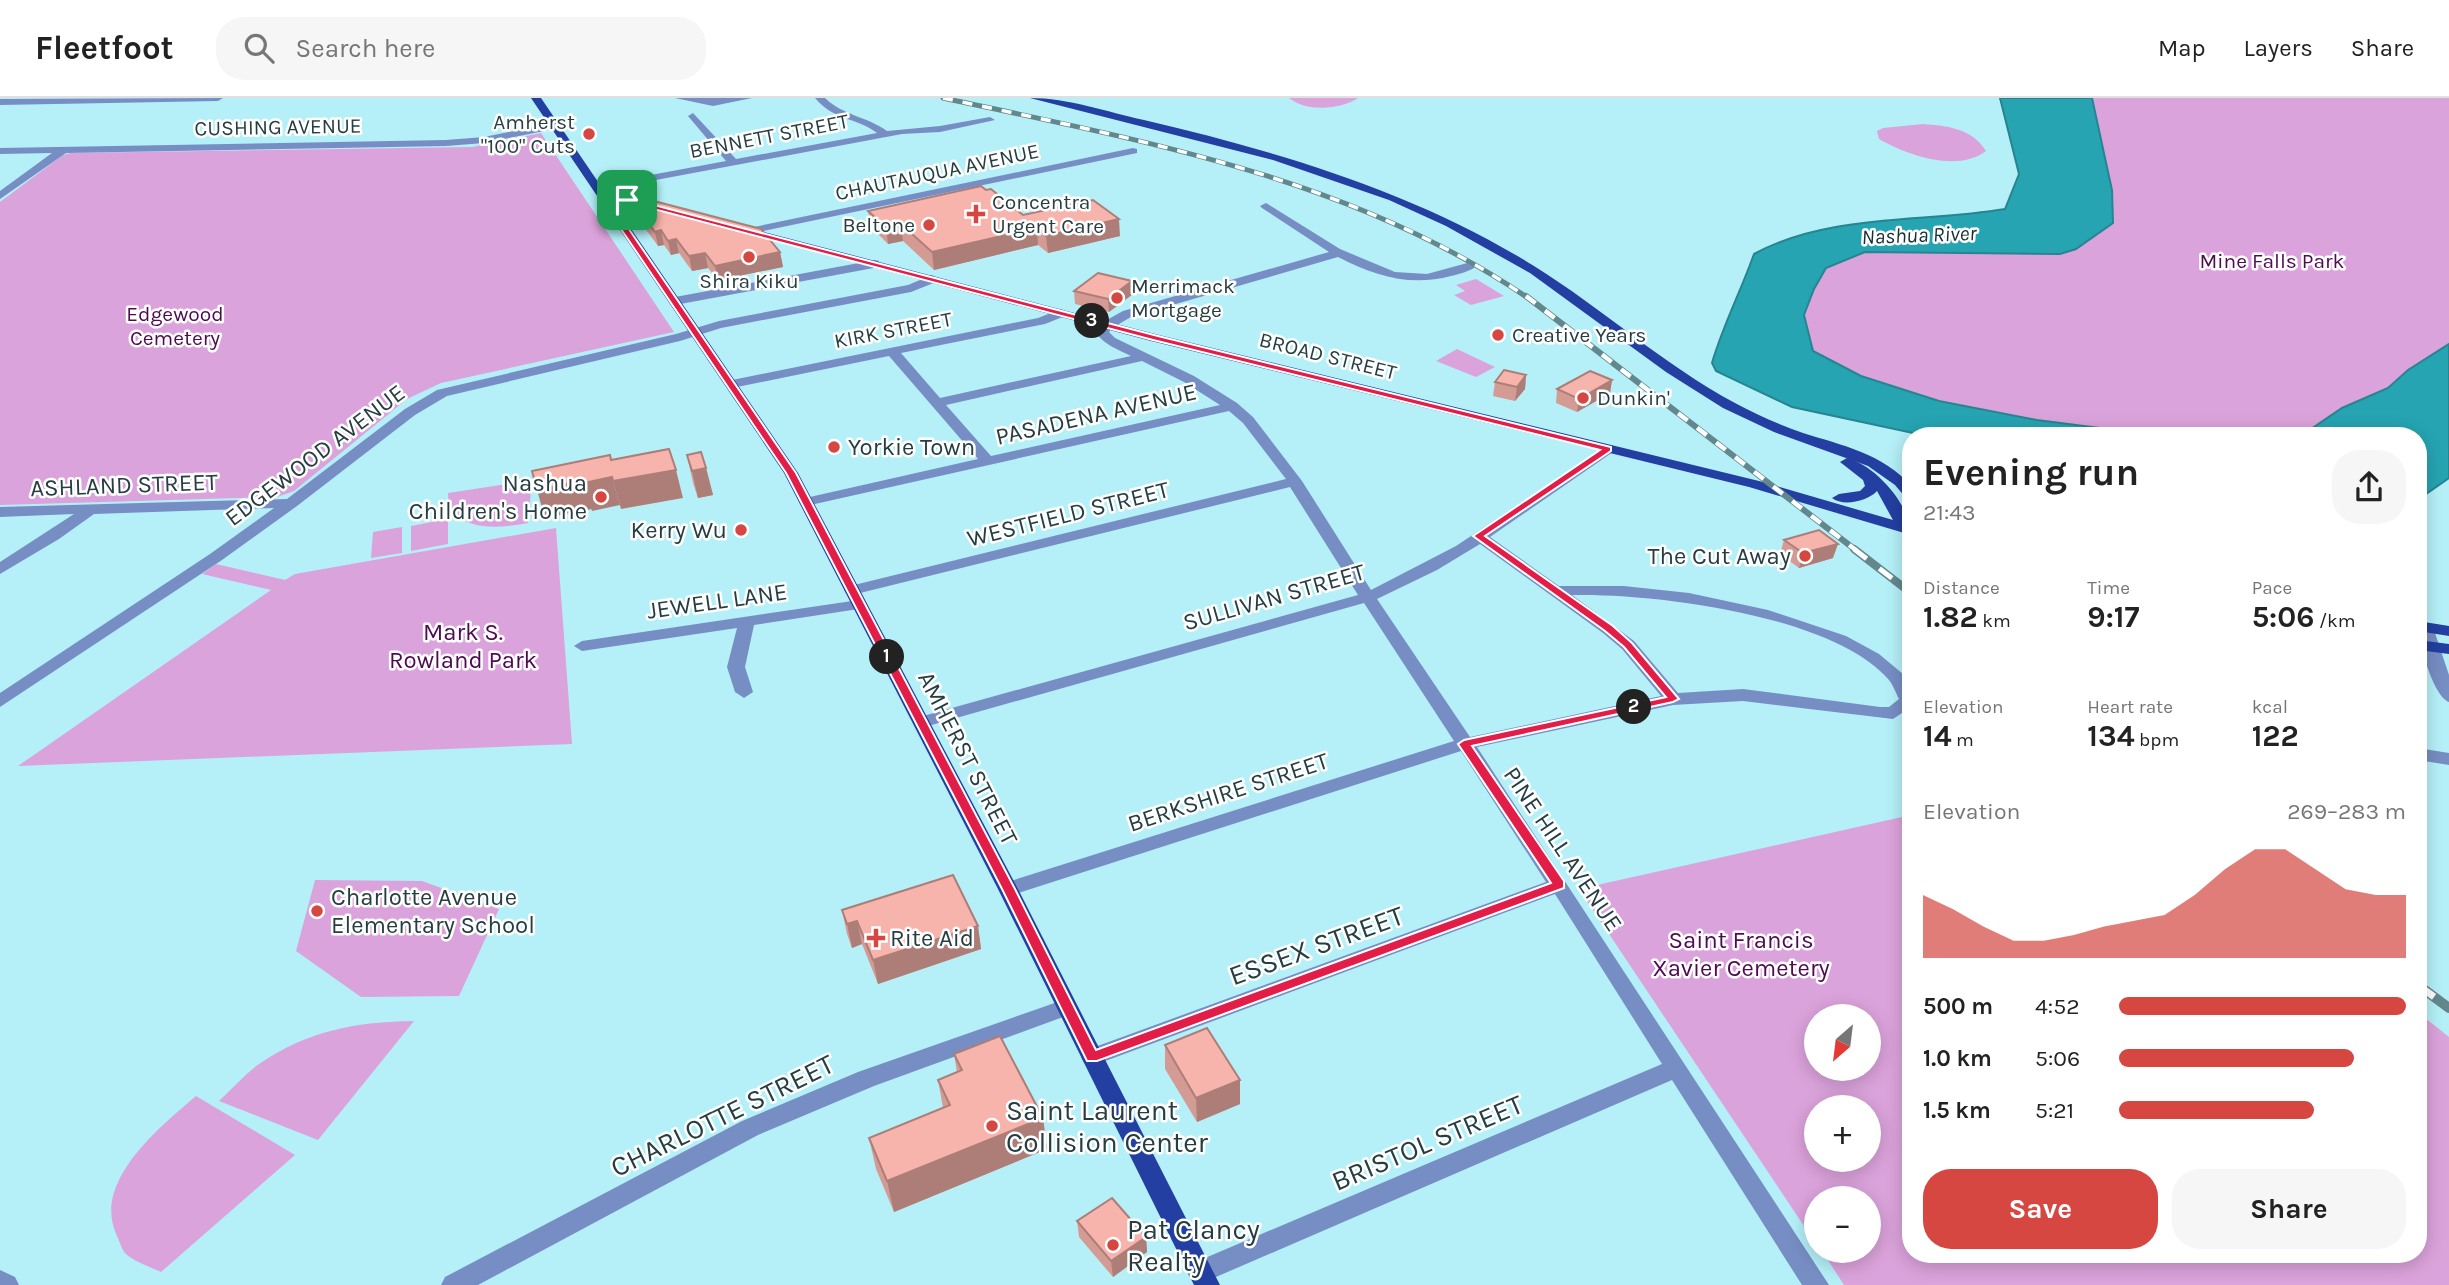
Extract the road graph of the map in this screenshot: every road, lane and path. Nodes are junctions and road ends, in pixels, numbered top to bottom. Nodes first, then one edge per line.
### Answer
1 (218, 98) edge
2 (536, 98) edge
3 (680, 98) edge
4 (747, 98) edge
5 (820, 98) edge
6 (1035, 98) edge
7 (43, 99) edge
8 (24, 100) edge
9 (0, 102) edge
10 (7, 111) dead end
11 (693, 116) dead end
12 (990, 120) dead end
13 (555, 126) junction
14 (885, 134) junction
15 (63, 150) junction
16 (0, 151) edge
17 (1133, 151) dead end
18 (733, 162) junction
19 (597, 188) junction
20 (0, 196) edge
21 (606, 201) junction
22 (1266, 206) dead end
23 (661, 208) edge
24 (742, 229) joint
25 (1341, 252) junction
26 (875, 264) junction
27 (1471, 266) dead end
28 (932, 279) junction
29 (675, 301) junction
30 (1061, 313) junction
31 (1107, 325) junction
32 (696, 332) junction
33 (1629, 340) junction
34 (893, 352) junction
35 (1143, 357) junction
36 (732, 384) junction
37 (937, 404) junction
38 (1232, 406) junction
39 (1608, 449) junction
40 (988, 462) junction
41 (1870, 475) junction
42 (1295, 481) junction
43 (1755, 484) junction
44 (1902, 485) edge
45 (1839, 498) junction
46 (806, 502) junction
47 (292, 503) junction
48 (91, 509) junction
49 (0, 512) edge
50 (1902, 515) edge
51 (1902, 520) edge
52 (1902, 520) edge
53 (1478, 536) junction
54 (0, 569) edge
55 (1557, 591) junction
56 (1368, 597) junction
57 (856, 598) junction
58 (747, 622) junction
59 (2427, 628) edge
60 (2449, 631) edge
61 (2427, 645) edge
62 (582, 646) dead end
63 (2449, 649) edge
64 (2427, 651) edge
65 (1902, 684) edge
66 (744, 692) dead end
67 (2449, 695) edge
68 (1673, 699) junction
69 (0, 701) edge
70 (1902, 705) edge
71 (922, 722) junction
72 (1464, 744) junction
73 (2427, 756) edge
74 (2449, 760) edge
75 (1559, 885) junction
76 (1008, 889) junction
77 (1066, 1006) junction
78 (1092, 1057) junction
79 (1676, 1068) junction
80 (1204, 1279) edge
81 (0, 1282) edge
82 (6, 1285) edge
83 (454, 1285) edge
84 (1816, 1285) edge

1 - 7 street
2 - 13 main road, AMHERST STREET
3 - 4 street
5 - 14 street
6 - 33 main road
7 - 8 street
8 - 9 street
8 - 10 street
11 - 18 street
12 - 14 street, BENNETT STREET
13 - 15 street, CUSHING AVENUE
13 - 19 main road, AMHERST STREET
14 - 18 street, BENNETT STREET
15 - 16 street, CUSHING AVENUE
15 - 20 street
17 - 24 street, CHAUTAUQUA AVENUE
18 - 19 street, BENNETT STREET
19 - 21 main road, AMHERST STREET
21 - 23 main road
21 - 29 main road, AMHERST STREET
22 - 25 street
24 - 26 main road, BROAD STREET
25 - 27 street
25 - 31 street
26 - 28 main road, BROAD STREET
26 - 29 street
28 - 30 main road, BROAD STREET
28 - 32 street, EDGEWOOD AVENUE
29 - 32 main road, AMHERST STREET
30 - 31 main road, BROAD STREET
30 - 34 street, KIRK STREET
31 - 35 street, PINE HILL AVENUE
31 - 39 main road, BROAD STREET
32 - 36 main road, AMHERST STREET
32 - 47 street, EDGEWOOD AVENUE
33 - 41 main road
33 - 44 main road
34 - 36 street, KIRK STREET
34 - 37 street
35 - 37 street
35 - 38 street, PINE HILL AVENUE
36 - 46 main road, AMHERST STREET
37 - 40 street
38 - 40 street, PASADENA AVENUE
38 - 42 street, PINE HILL AVENUE
39 - 43 main road, BROAD STREET
39 - 53 street, SULLIVAN STREET
40 - 46 street, PASADENA AVENUE
41 - 45 main road
41 - 50 main road
42 - 56 street, PINE HILL AVENUE
42 - 57 street, WESTFIELD STREET
43 - 45 main road, BROAD STREET
43 - 51 main road, BROAD STREET
45 - 52 main road, BROAD STREET
46 - 57 main road, AMHERST STREET
47 - 48 street, ASHLAND STREET
47 - 69 street, EDGEWOOD AVENUE
48 - 49 street, ASHLAND STREET
48 - 54 street
53 - 55 street
53 - 56 street, SULLIVAN STREET
55 - 65 street, BERKSHIRE STREET
55 - 68 street
56 - 71 street, SULLIVAN STREET
56 - 72 street, PINE HILL AVENUE
57 - 58 street, JEWELL LANE
57 - 71 main road, AMHERST STREET
58 - 62 street, JEWELL LANE
58 - 66 street
59 - 60 main road
61 - 63 main road
64 - 67 street
68 - 70 street, BERKSHIRE STREET
68 - 72 street, BERKSHIRE STREET
71 - 76 main road, AMHERST STREET
72 - 75 street, PINE HILL AVENUE
72 - 76 street, BERKSHIRE STREET
73 - 74 street
75 - 78 street, ESSEX STREET
75 - 79 street, PINE HILL AVENUE
76 - 77 main road, AMHERST STREET
77 - 78 main road, AMHERST STREET
77 - 83 street, CHARLOTTE STREET
78 - 80 main road, AMHERST STREET
79 - 80 street, BRISTOL STREET
79 - 84 street, PINE HILL AVENUE
81 - 82 street

